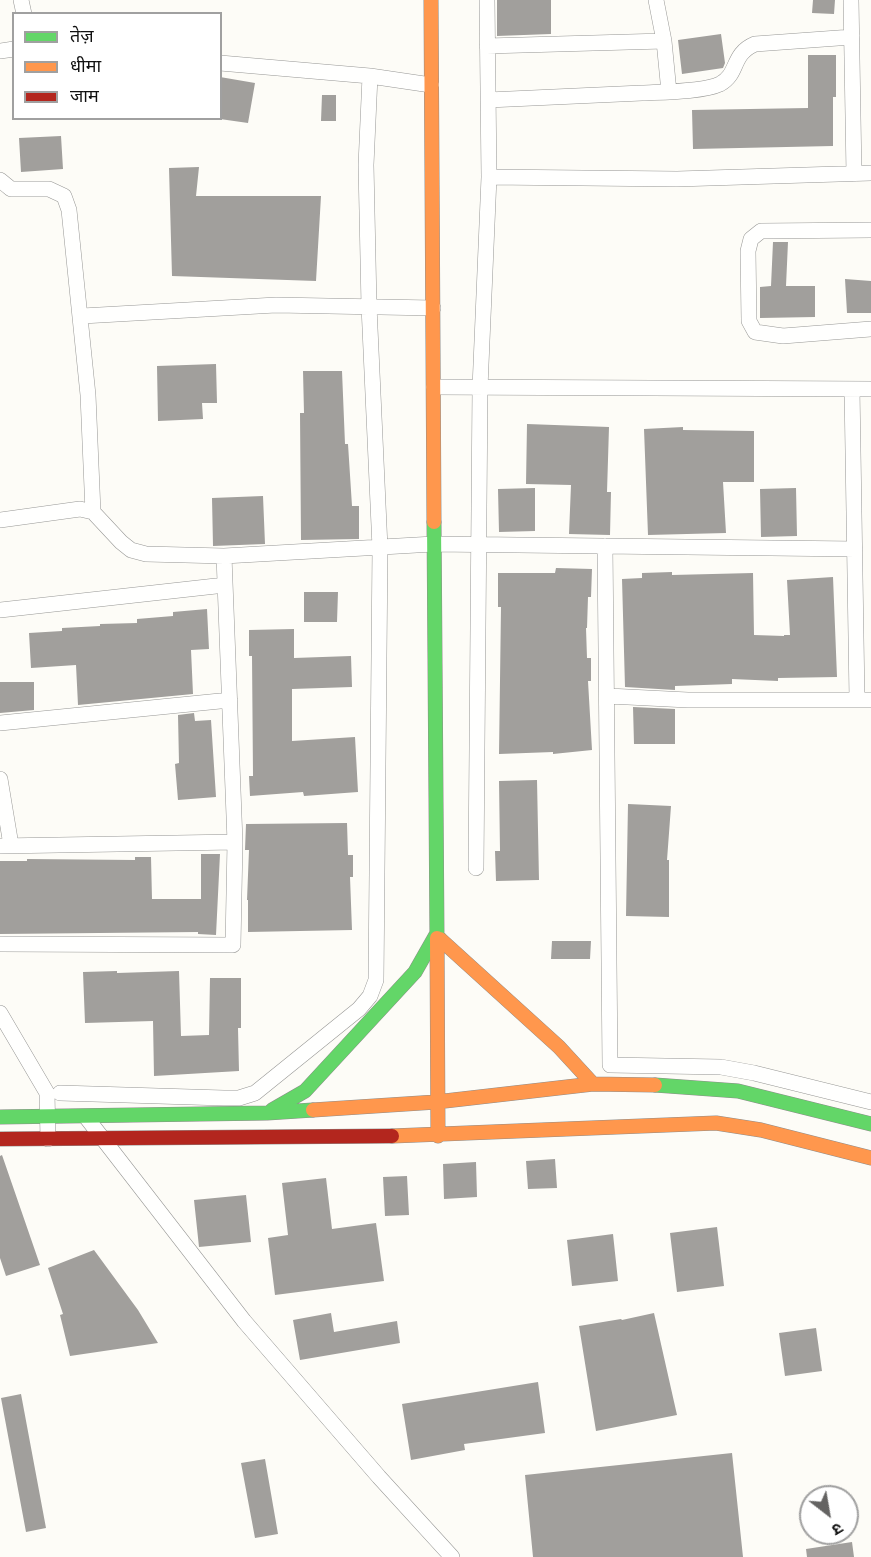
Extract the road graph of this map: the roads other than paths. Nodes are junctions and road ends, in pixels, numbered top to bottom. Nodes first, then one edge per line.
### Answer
1 (431, 0) edge
2 (487, 0) edge
3 (656, 0) edge
4 (851, 0) edge
5 (852, 37) junction
6 (664, 41) junction
7 (488, 46) junction
8 (222, 63) edge
9 (370, 76) junction
10 (431, 85) junction
11 (669, 92) junction
12 (488, 100) junction
13 (871, 173) edge
14 (854, 174) junction
15 (489, 177) junction
16 (0, 180) edge
17 (871, 230) edge
18 (369, 306) junction
19 (433, 308) junction
20 (82, 316) junction
21 (871, 329) edge
22 (434, 387) junction
23 (480, 388) junction
24 (852, 389) junction
25 (871, 389) edge
26 (93, 512) junction
27 (0, 520) edge
28 (434, 544) junction
29 (478, 545) junction
30 (605, 546) junction
31 (380, 548) junction
32 (855, 549) junction
33 (224, 555) junction
34 (225, 585) junction
35 (0, 610) edge
36 (608, 696) junction
37 (230, 700) junction
38 (864, 700) edge
39 (0, 723) edge
40 (0, 778) edge
41 (235, 842) junction
42 (5, 845) edge
43 (476, 868) dead end
44 (436, 935) junction
45 (0, 944) edge
46 (0, 1013) edge
47 (593, 1084) junction
48 (60, 1093) dead end
49 (436, 1102) junction
50 (871, 1102) edge
51 (267, 1113) junction
52 (0, 1117) edge
53 (48, 1117) junction
54 (86, 1117) junction
55 (871, 1124) edge
56 (438, 1136) junction
57 (0, 1138) edge
58 (48, 1139) junction
59 (104, 1139) junction
60 (871, 1158) edge
61 (452, 1557) edge

1 - 10 main road
2 - 7 street
3 - 6 street
4 - 5 street
5 - 11 street
5 - 14 street
6 - 7 street
6 - 11 street
7 - 12 street
8 - 9 street
9 - 10 street
9 - 18 street
10 - 19 main road
11 - 12 street
12 - 15 street
13 - 14 street
14 - 15 street
15 - 23 street
16 - 20 street
17 - 21 street
18 - 19 street
18 - 20 street
18 - 31 street
19 - 22 main road
20 - 26 street
22 - 23 street
22 - 28 main road
23 - 24 street
23 - 29 street
24 - 25 street
24 - 32 street
26 - 27 street
26 - 33 street
28 - 29 street
28 - 31 street
28 - 44 main road
29 - 30 street
29 - 43 street
30 - 32 street
30 - 36 street
31 - 33 street
31 - 48 street
32 - 38 street
33 - 34 street
34 - 35 street
34 - 37 street
36 - 38 street
36 - 50 street
37 - 39 street
37 - 41 street
40 - 42 street
41 - 42 street
41 - 45 street
44 - 47 main road
44 - 49 main road
44 - 51 main road
46 - 53 street
47 - 49 main road
47 - 55 main road
49 - 51 main road
49 - 56 main road
51 - 54 main road
52 - 53 main road
53 - 54 main road
53 - 58 street
54 - 59 street
56 - 59 main road
56 - 60 main road
57 - 58 main road
58 - 59 main road
59 - 61 street

